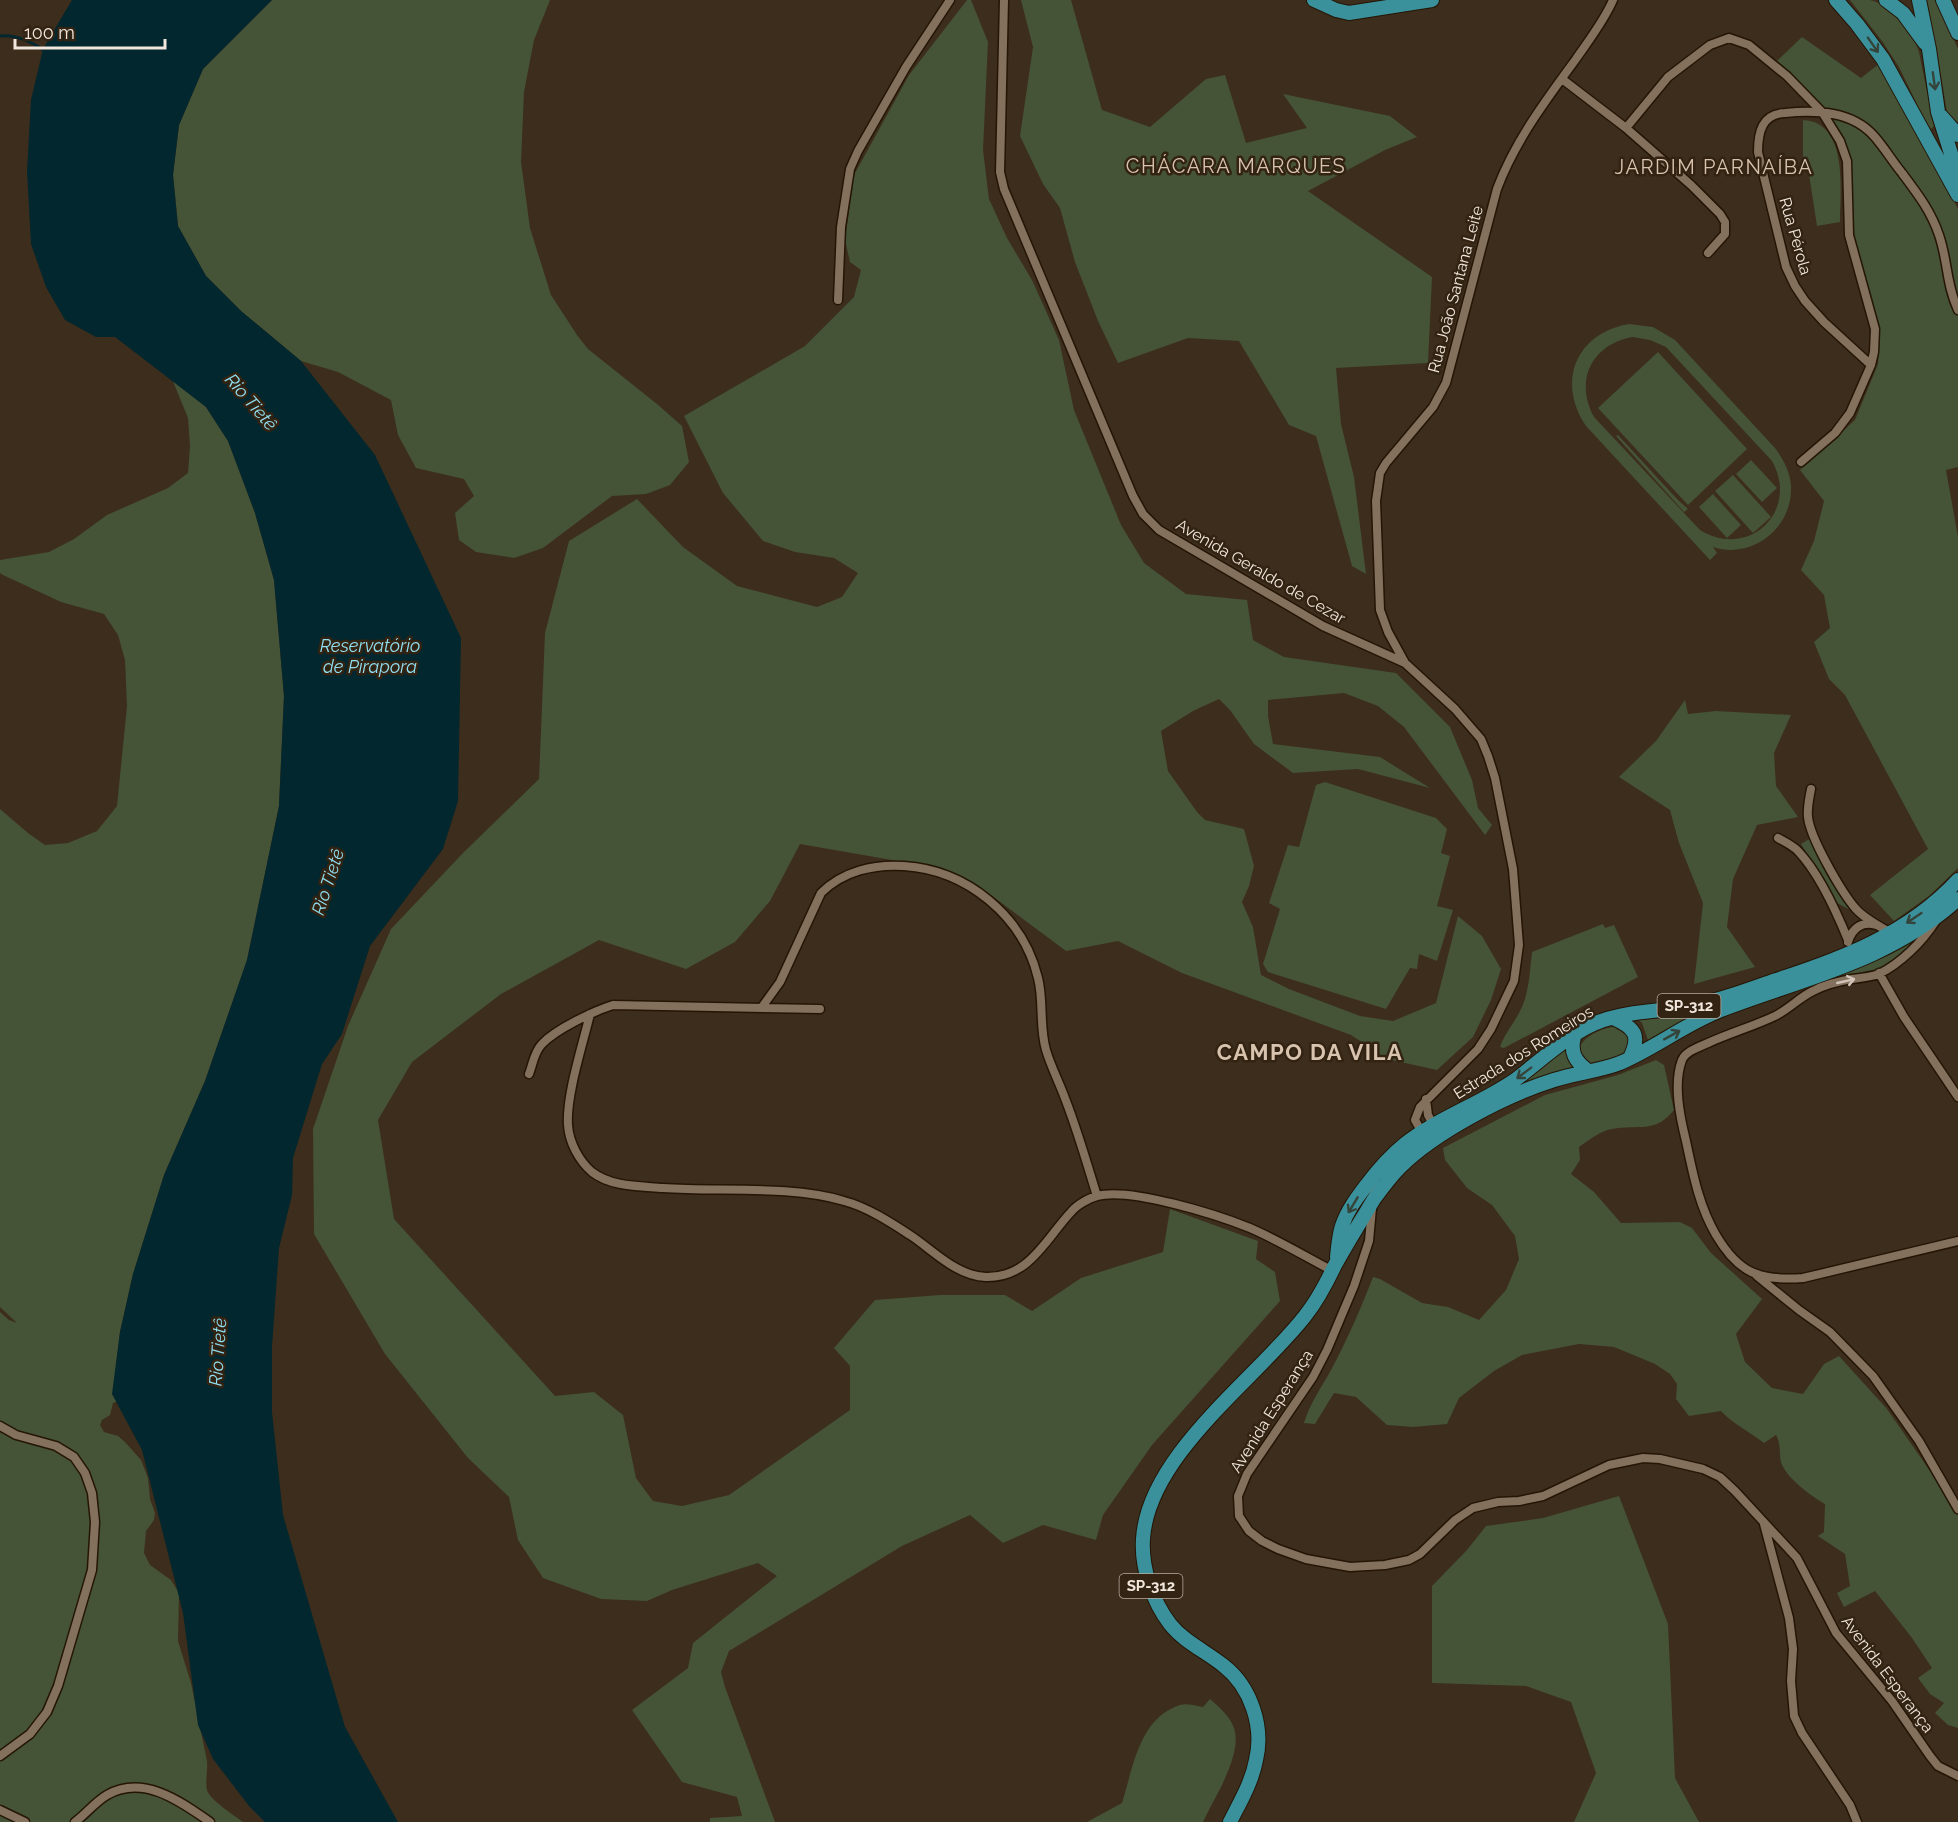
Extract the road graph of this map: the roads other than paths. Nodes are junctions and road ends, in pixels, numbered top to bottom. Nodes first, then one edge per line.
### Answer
1 (950, 0) edge
2 (1004, 0) edge
3 (1314, 0) edge
4 (1432, 0) edge
5 (1613, 0) edge
6 (1836, 0) edge
7 (1886, 0) edge
8 (1919, 0) edge
9 (1943, 0) edge
10 (1958, 33) edge
11 (1929, 50) junction
12 (1562, 79) junction
13 (1822, 112) junction
14 (1938, 112) junction
15 (1626, 128) junction
16 (1955, 129) edge
17 (1958, 176) edge
18 (1958, 195) edge
19 (1708, 253) dead end
20 (838, 300) dead end
21 (1958, 310) edge
22 (1871, 365) junction
23 (1801, 462) dead end
24 (1405, 663) junction
25 (1811, 789) dead end
26 (1778, 838) dead end
27 (1958, 880) edge
28 (1958, 899) edge
29 (1938, 917) junction
30 (1877, 925) junction
31 (1891, 933) junction
32 (1848, 940) junction
33 (1845, 956) junction
34 (1879, 973) junction
35 (1796, 984) junction
36 (1813, 991) junction
37 (762, 1007) junction
38 (820, 1008) dead end
39 (590, 1014) junction
40 (1613, 1018) junction
41 (1574, 1037) junction
42 (1630, 1058) junction
43 (1587, 1070) junction
44 (530, 1074) dead end
45 (1958, 1097) edge
46 (1426, 1100) junction
47 (1432, 1134) junction
48 (1375, 1173) junction
49 (1097, 1196) junction
50 (1374, 1199) junction
51 (1958, 1241) edge
52 (1334, 1268) junction
53 (1756, 1276) junction
54 (0, 1426) edge
55 (1958, 1509) edge
56 (1762, 1521) junction
57 (0, 1756) edge
58 (1958, 1776) edge
59 (0, 1810) edge
60 (25, 1822) edge
61 (75, 1822) edge
62 (210, 1822) edge
63 (1230, 1822) edge
64 (1857, 1822) edge

1 - 20 street
2 - 24 street, Avenida Geraldo de Cezar
3 - 4 main road
5 - 12 street, Rua João Santana Leite
6 -> 18 main road
7 - 11 main road
8 - 11 main road
9 - 10 main road
11 -> 14 main road
12 - 15 street
12 - 24 street, Rua João Santana Leite
13 - 15 street
13 - 21 street
13 - 22 street
13 - 22 street, Rua Pérola
14 - 16 main road
14 - 17 main road
15 - 19 street
22 - 23 street
24 - 46 street, Avenida Geraldo de Cezar
25 - 30 street
26 - 32 street
27 -> 31 main road, Estrada dos Romeiros / SP-312
28 - 29 main road, Estrada dos Romeiros / SP-312
29 - 34 street
29 - 35 main road, Estrada dos Romeiros / SP-312
30 - 31 street
30 - 32 street
31 - 33 main road, Estrada dos Romeiros / SP-312
32 - 33 street
33 - 40 main road, Estrada dos Romeiros / SP-312
36 -> 34 street
34 - 45 street
35 - 36 street
42 -> 35 main road, Estrada dos Romeiros / SP-312
36 - 53 street
37 - 38 street
37 - 39 street
37 - 49 street
39 - 44 street
39 - 49 street
40 - 41 main road, Estrada dos Romeiros / SP-312
40 - 42 main road
41 - 43 main road
41 -> 47 main road, Estrada dos Romeiros / SP-312
42 - 43 main road, Estrada dos Romeiros / SP-312
43 - 47 main road, Estrada dos Romeiros / SP-312
46 - 47 street
46 - 47 street
47 - 48 main road, Estrada dos Romeiros / SP-312
47 - 50 main road, Estrada dos Romeiros / SP-312
48 - 50 street, Avenida Esperança
48 -> 52 main road, Estrada dos Romeiros / SP-312
49 - 52 street
50 - 52 main road, Estrada dos Romeiros / SP-312
50 - 56 street, Avenida Esperança
51 - 53 street
52 - 63 main road, Estrada dos Romeiros / SP-312
53 - 55 street
54 - 57 street
56 - 58 street, Avenida Esperança
56 - 64 street
59 - 60 street
61 - 62 street

